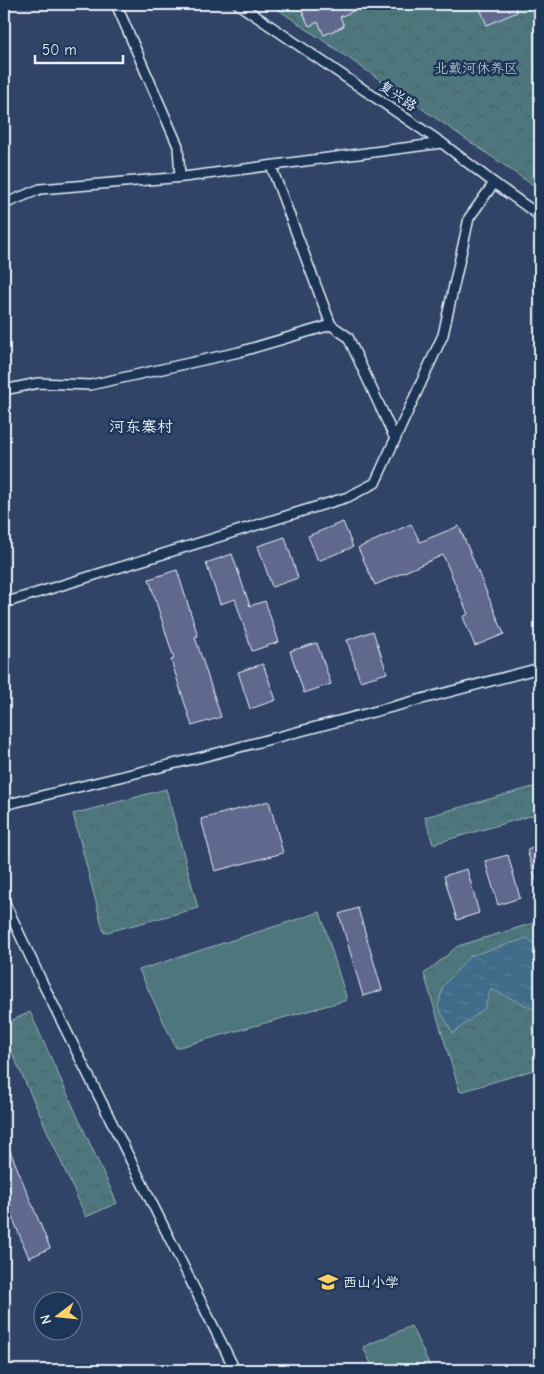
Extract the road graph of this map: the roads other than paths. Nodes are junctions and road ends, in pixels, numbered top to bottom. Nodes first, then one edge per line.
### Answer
1 (116, 4) edge
2 (238, 4) edge
3 (442, 143) junction
4 (271, 166) junction
5 (180, 178) junction
6 (494, 183) junction
7 (4, 204) edge
8 (540, 216) edge
9 (331, 326) junction
10 (4, 390) edge
11 (395, 439) junction
12 (4, 603) edge
13 (540, 668) edge
14 (4, 805) edge
15 (4, 901) edge
16 (235, 1370) edge

1 - 5 street
2 - 3 street, 复兴路
3 - 4 street
3 - 6 street, 复兴路
4 - 5 street
4 - 9 street
5 - 7 street
6 - 8 street, 复兴路
6 - 11 street
9 - 10 street
9 - 11 street
11 - 12 street
13 - 14 street
15 - 16 street

